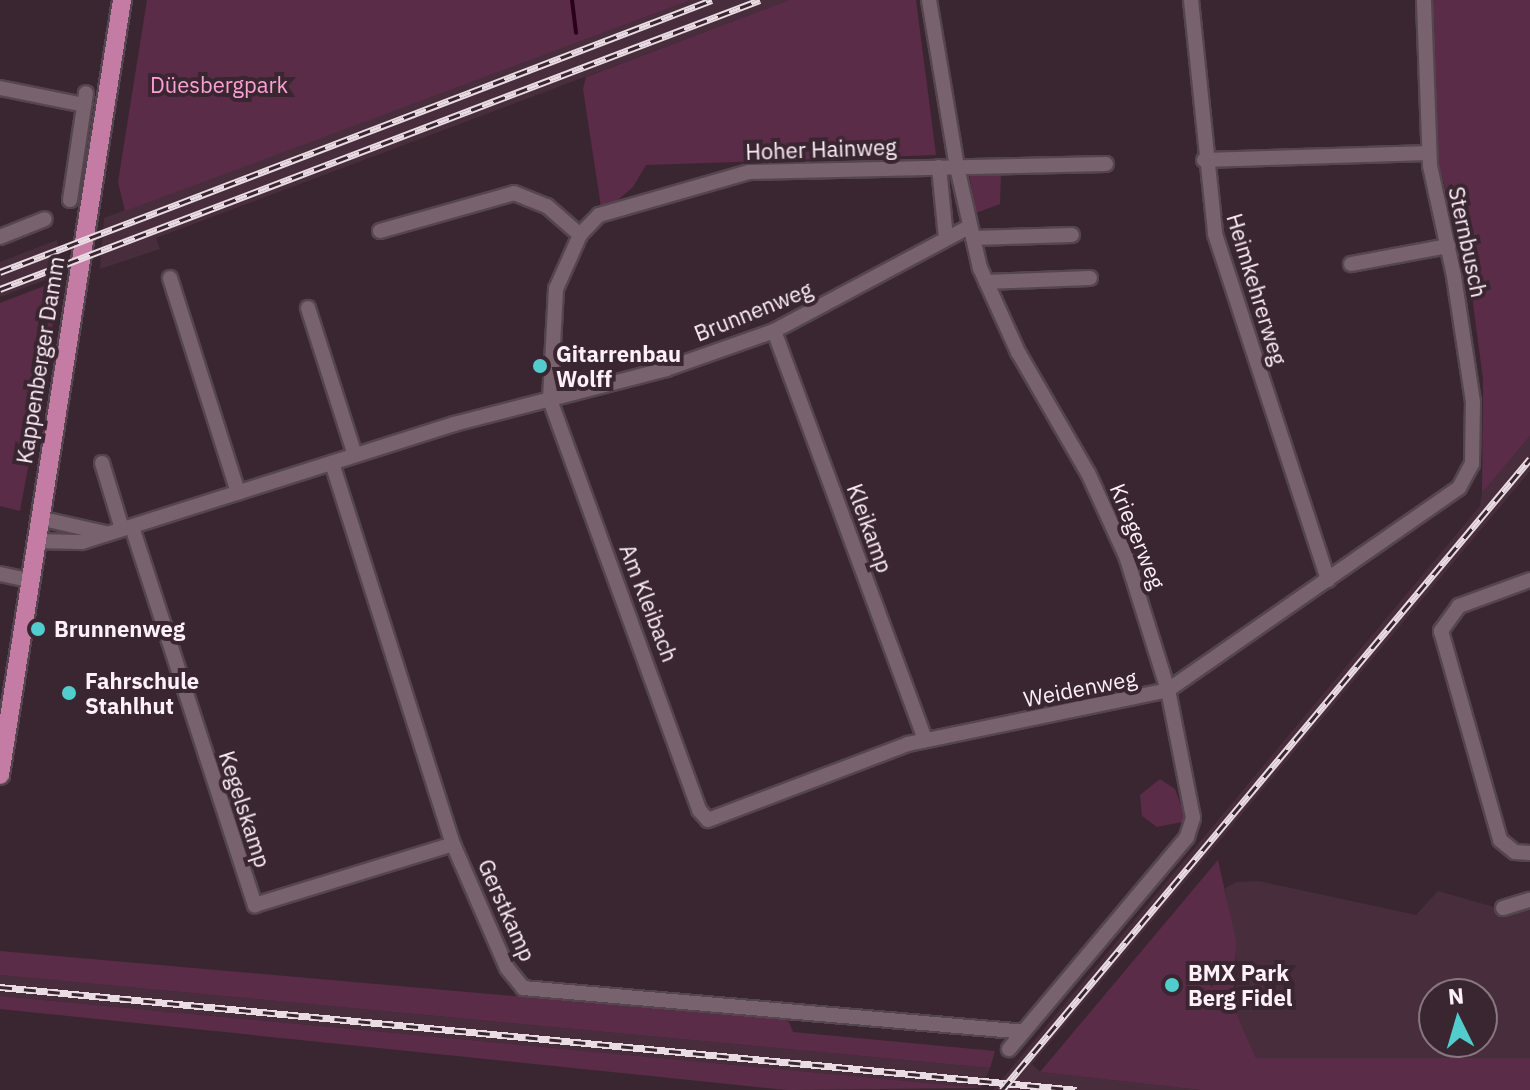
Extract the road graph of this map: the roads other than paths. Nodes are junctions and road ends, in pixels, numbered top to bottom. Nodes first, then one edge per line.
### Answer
1 (122, 0) edge
2 (929, 0) edge
3 (1191, 0) edge
4 (1424, 0) edge
5 (0, 88) edge
6 (1429, 153) junction
7 (1204, 160) junction
8 (1106, 164) dead end
9 (939, 167) junction
10 (957, 167) junction
11 (70, 200) dead end
12 (45, 219) dead end
13 (380, 231) dead end
14 (971, 232) junction
15 (580, 235) junction
16 (1072, 235) dead end
17 (0, 237) edge
18 (946, 238) junction
19 (1448, 246) junction
20 (1351, 264) dead end
21 (170, 278) dead end
22 (1090, 278) dead end
23 (986, 282) junction
24 (308, 308) dead end
25 (774, 331) junction
26 (550, 400) junction
27 (355, 455) junction
28 (102, 463) dead end
29 (332, 463) junction
30 (1459, 488) joint
31 (238, 493) junction
32 (39, 518) junction
33 (127, 528) junction
34 (106, 533) junction
35 (35, 541) junction
36 (0, 574) edge
37 (29, 580) junction
38 (1328, 580) junction
39 (1530, 580) edge
40 (1168, 690) junction
41 (925, 740) junction
42 (0, 775) edge
43 (708, 820) joint
44 (453, 844) junction
45 (1530, 853) edge
46 (1530, 900) edge
47 (1503, 908) dead end
48 (1021, 1032) junction
49 (1009, 1049) dead end

1 - 32 main road, Kappenberger Damm
2 - 10 street, Kriegerweg
3 - 7 street, Heimkehrerweg
4 - 6 street, Sternbusch
5 - 11 street
6 - 7 street
6 - 19 street, Sternbusch
7 - 38 street, Heimkehrerweg
8 - 10 street, Hoher Hainweg
9 - 10 street, Hoher Hainweg
9 - 15 street, Hoher Hainweg
9 - 18 street
10 - 14 street, Kriegerweg
12 - 17 street
13 - 15 street
14 - 16 street
14 - 18 street, Brunnenweg
14 - 23 street, Kriegerweg
15 - 26 street, Hoher Hainweg
18 - 25 street, Brunnenweg
19 - 20 street
19 - 30 street, Sternbusch
21 - 31 street
22 - 23 street
23 - 40 street, Kriegerweg
24 - 27 street
25 - 26 street, Brunnenweg
25 - 41 street, Kleikamp
26 - 27 street, Brunnenweg
26 - 43 street, Am Kleibach
27 - 29 street, Brunnenweg
28 - 33 street
29 - 31 street, Brunnenweg
29 - 44 street, Gerstkamp
30 - 38 street, Weidenweg
31 - 33 street, Brunnenweg
32 - 34 street, Brunnenweg
32 - 35 main road, Kappenberger Damm
33 - 34 street, Brunnenweg
33 - 44 street, Kegelskamp
34 - 35 street, Brunnenweg
35 - 37 main road, Kappenberger Damm
36 - 37 street
37 - 42 main road, Kappenberger Damm
38 - 40 street, Weidenweg
39 - 45 street
40 - 41 street, Weidenweg
40 - 48 street, Kriegerweg
41 - 43 street, Weidenweg
44 - 48 street, Gerstkamp
46 - 47 street
48 - 49 street, Kriegerweg

